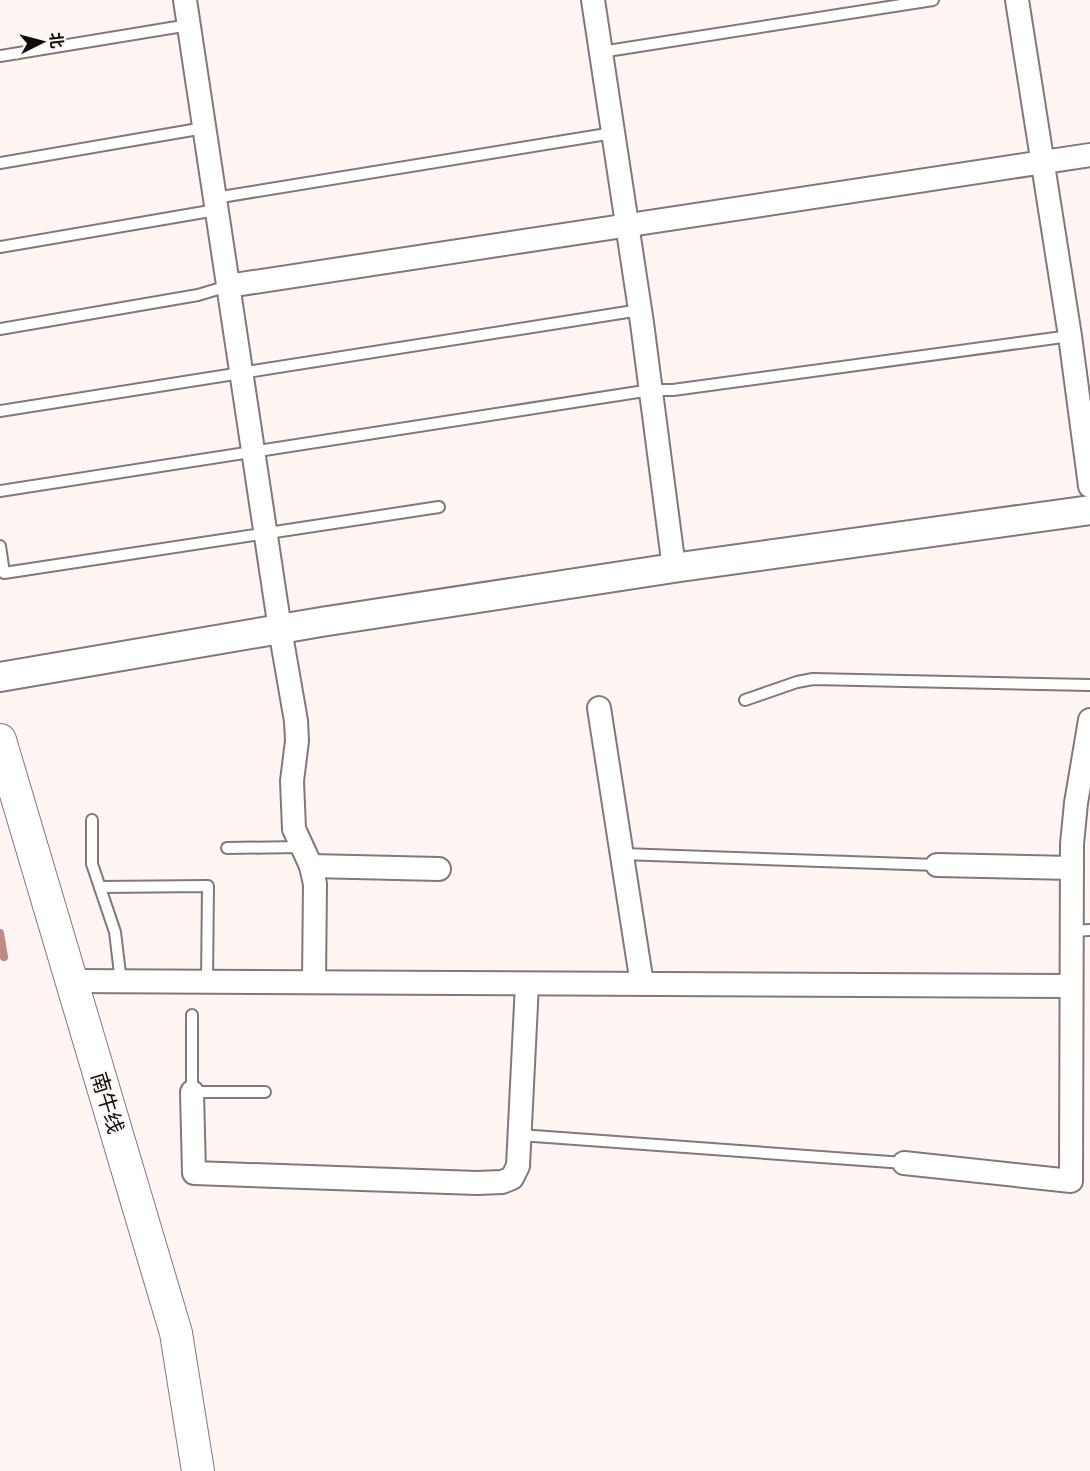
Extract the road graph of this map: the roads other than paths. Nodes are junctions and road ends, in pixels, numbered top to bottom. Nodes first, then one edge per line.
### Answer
1 (185, 0) edge
2 (593, 0) edge
3 (933, 0) edge
4 (1017, 0) edge
5 (189, 25) junction
6 (601, 52) junction
7 (0, 56) edge
8 (204, 128) junction
9 (613, 133) junction
10 (1090, 155) edge
11 (0, 163) edge
12 (1042, 163) junction
13 (215, 204) junction
14 (627, 226) junction
15 (0, 247) edge
16 (228, 286) junction
17 (640, 310) junction
18 (0, 329) edge
19 (1080, 334) edge
20 (241, 373) junction
21 (651, 390) junction
22 (0, 411) edge
23 (253, 452) junction
24 (1090, 486) edge
25 (0, 491) edge
26 (439, 507) dead end
27 (1090, 510) edge
28 (265, 534) junction
29 (0, 546) edge
30 (674, 568) junction
31 (280, 628) junction
32 (0, 677) edge
33 (1090, 685) edge
34 (745, 700) dead end
35 (599, 708) dead end
36 (1090, 720) edge
37 (0, 740) edge
38 (92, 820) dead end
39 (227, 848) dead end
40 (622, 854) junction
41 (307, 857) junction
42 (937, 866) joint
43 (1072, 868) junction
44 (439, 869) dead end
45 (100, 887) junction
46 (1081, 931) edge
47 (71, 981) junction
48 (121, 982) junction
49 (207, 982) junction
50 (314, 982) junction
51 (527, 984) junction
52 (642, 984) junction
53 (1071, 986) junction
54 (192, 1016) dead end
55 (192, 1092) junction
56 (265, 1092) dead end
57 (520, 1135) junction
58 (904, 1163) joint
59 (198, 1471) edge

1 - 5 street
2 - 6 street
3 - 6 lane
4 - 12 street
5 - 7 lane
5 - 8 street
6 - 9 street
8 - 11 lane
8 - 13 street
9 - 13 lane
9 - 14 street
10 - 12 street
12 - 14 street
12 - 19 street
13 - 15 lane
13 - 16 street
14 - 16 street
14 - 17 street
16 - 18 lane
16 - 20 street
17 - 20 lane
17 - 21 street
19 - 21 lane
19 - 24 street
20 - 22 lane
20 - 23 street
21 - 23 lane
21 - 30 street
23 - 25 lane
23 - 28 street
26 - 28 lane
27 - 30 street
28 - 29 lane
28 - 31 street
30 - 31 street
31 - 32 street
31 - 41 street
33 - 34 lane
35 - 40 street
36 - 43 street
37 - 47 main road, 南牛线
38 - 45 lane
39 - 41 lane
40 - 42 lane
40 - 52 street
41 - 44 street
41 - 50 street
42 - 43 street
43 - 46 street
45 - 48 lane
45 - 49 lane
46 - 53 street
47 - 48 street
47 - 59 main road, 南牛线
48 - 49 street
49 - 50 street
50 - 51 street
51 - 52 street
51 - 57 street
52 - 53 street
53 - 58 street
54 - 55 lane
55 - 56 lane
55 - 57 street
57 - 58 lane

